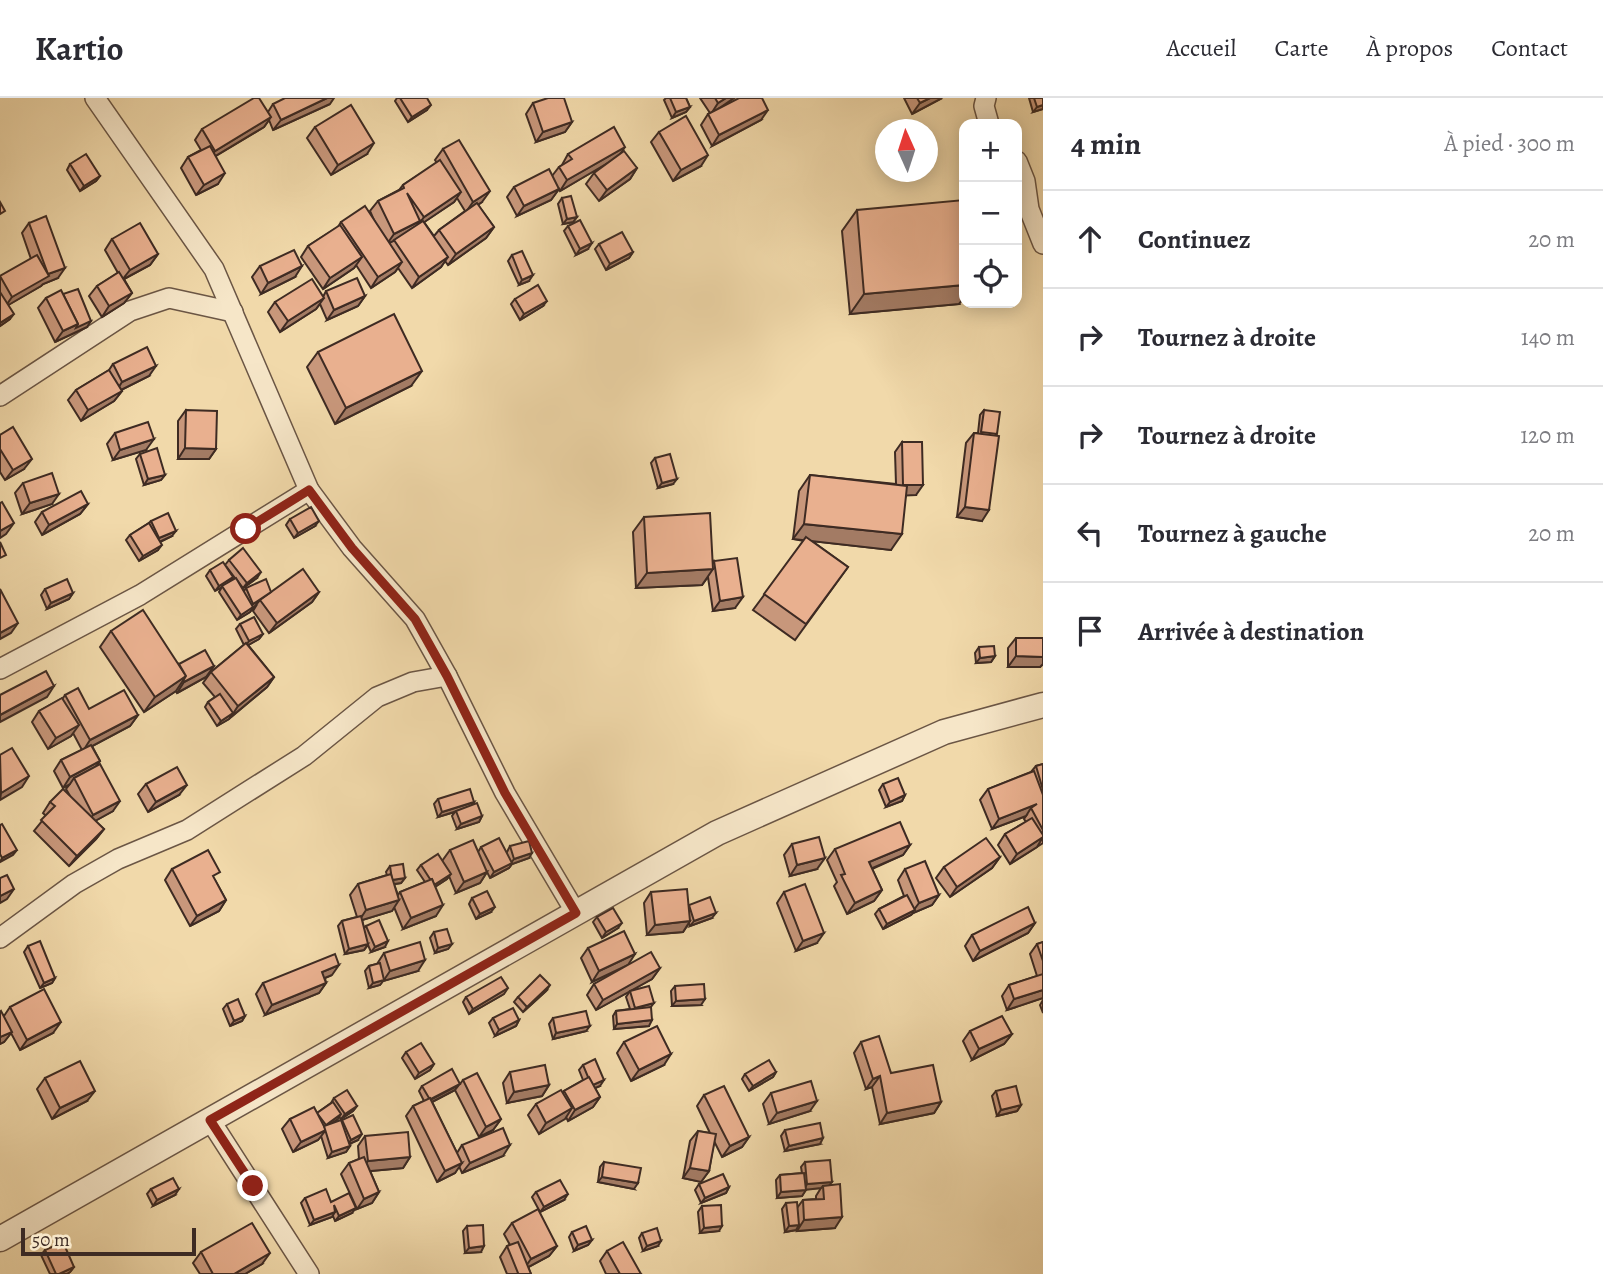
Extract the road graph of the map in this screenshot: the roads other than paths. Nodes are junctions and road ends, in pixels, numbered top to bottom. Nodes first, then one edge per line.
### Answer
1 (95, 98) edge
2 (986, 98) edge
3 (988, 119) edge
4 (1022, 174) edge
5 (1043, 244) edge
6 (233, 312) junction
7 (0, 396) edge
8 (309, 490) junction
9 (0, 669) edge
10 (447, 676) junction
11 (1043, 705) edge
12 (576, 913) junction
13 (0, 938) edge
14 (210, 1120) junction
15 (0, 1239) edge
16 (309, 1274) edge

1 - 6 street
2 - 3 street
4 - 5 street
6 - 7 street
6 - 8 street
8 - 9 street
8 - 10 street
10 - 12 street
10 - 13 street
11 - 12 street
12 - 14 street
14 - 15 street
14 - 16 street

